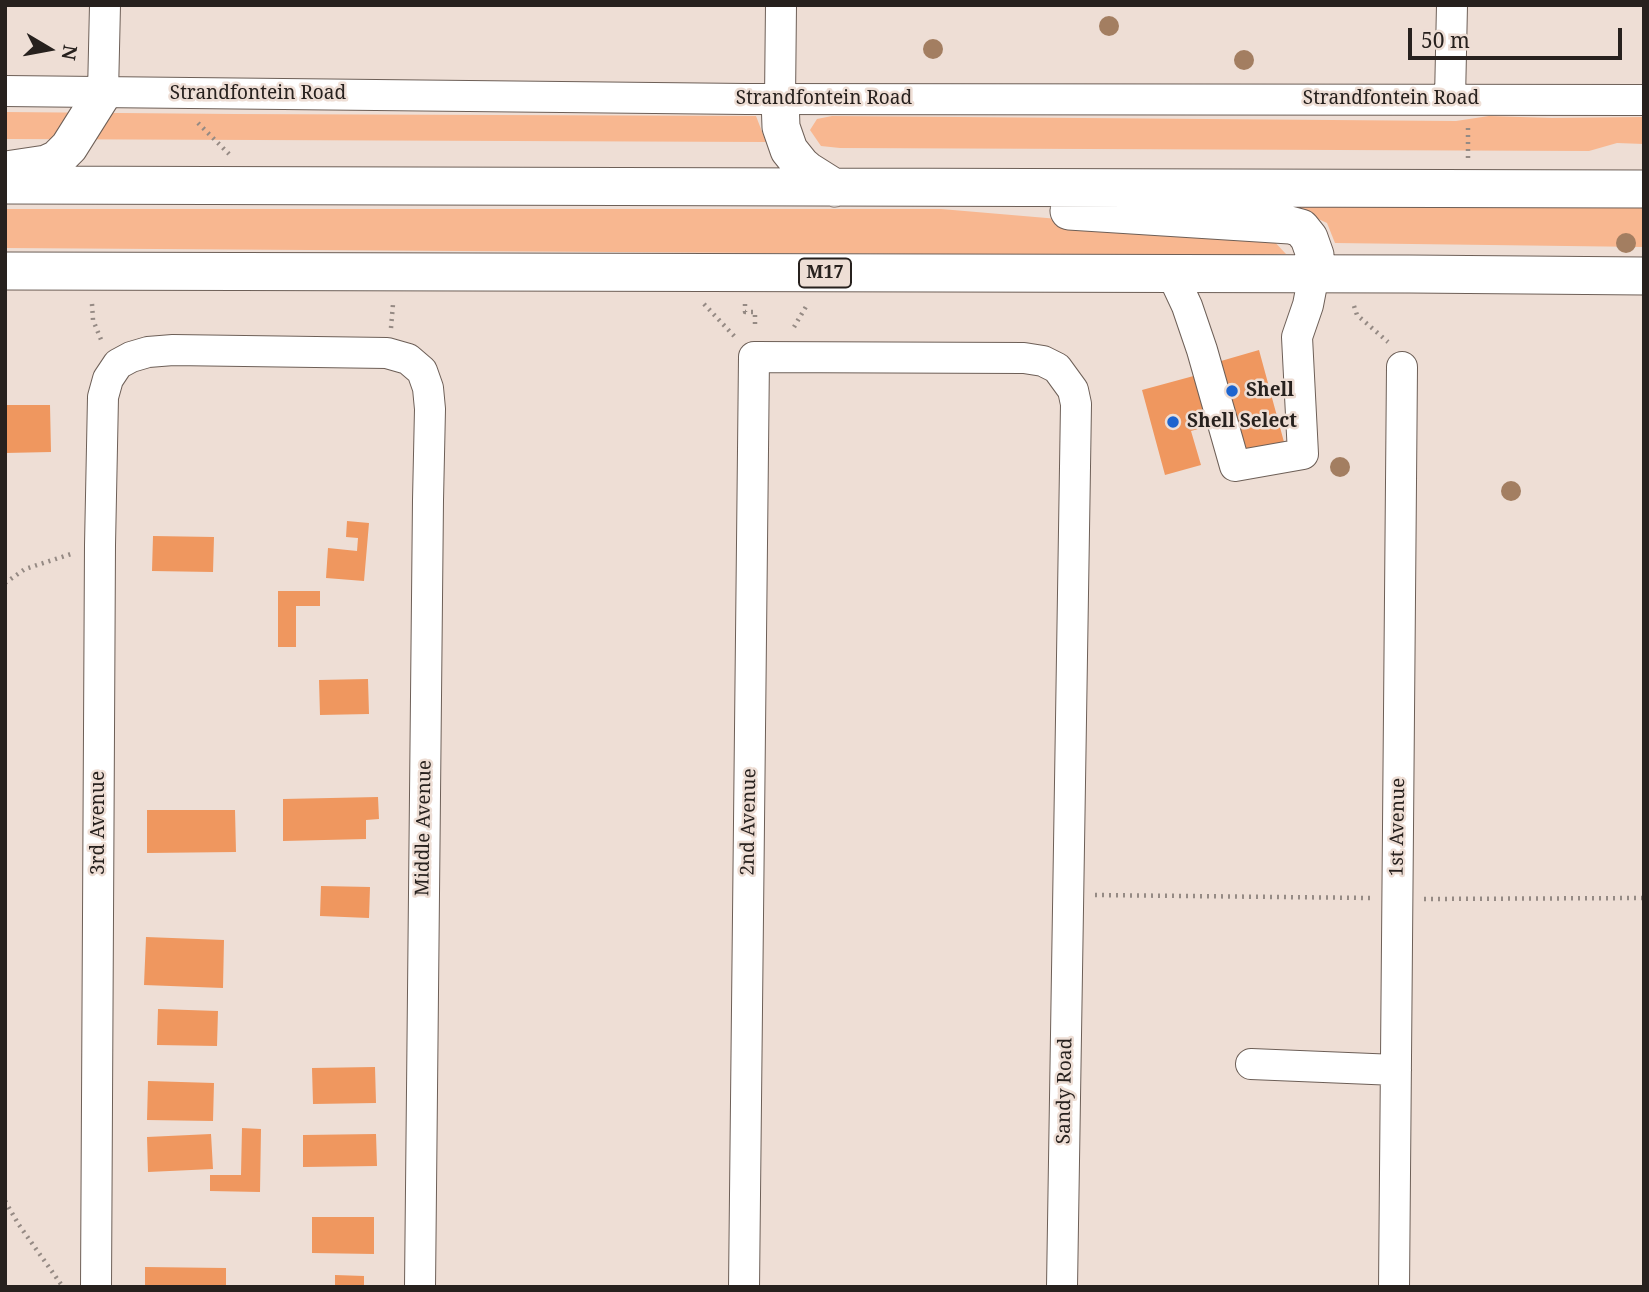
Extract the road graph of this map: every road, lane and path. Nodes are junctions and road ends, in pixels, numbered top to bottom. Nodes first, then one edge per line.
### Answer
1 (105, 5) edge
2 (781, 5) edge
3 (1452, 5) edge
4 (5, 91) edge
5 (103, 93) junction
6 (188, 93) junction
7 (780, 99) junction
8 (1644, 100) edge
9 (1459, 108) junction
10 (232, 157) dead end
11 (1468, 160) dead end
12 (5, 171) edge
13 (5, 185) edge
14 (835, 188) junction
15 (887, 188) junction
16 (1644, 189) edge
17 (5, 271) edge
18 (1172, 274) junction
19 (1314, 274) junction
20 (1644, 276) edge
21 (92, 303) dead end
22 (704, 304) dead end
23 (1354, 306) dead end
24 (754, 357) junction
25 (118, 364) junction
26 (1402, 367) joint
27 (100, 545) junction
28 (5, 583) edge
29 (1069, 895) junction
30 (1644, 898) edge
31 (1398, 899) junction
32 (1251, 1064) dead end
33 (1396, 1070) junction
34 (5, 1201) edge
35 (63, 1287) edge
36 (96, 1287) edge
37 (420, 1287) edge
38 (744, 1287) edge
39 (1062, 1287) edge
40 (1394, 1287) edge

1 - 5 street
2 - 7 street
3 - 9 street
4 - 5 street, Strandfontein Road
5 - 6 street, Strandfontein Road
5 - 12 main road
6 - 7 street, Strandfontein Road
6 - 10 path
7 - 9 street, Strandfontein Road
7 - 14 main road
8 - 9 street, Strandfontein Road
9 - 11 path
13 - 14 main road
14 - 15 main road
15 - 16 main road
15 - 19 main road
17 - 18 main road, M17
18 - 19 main road, M17
18 - 19 street
19 - 20 main road, M17
21 - 25 path
22 - 24 path
23 - 26 path
24 - 29 street, Sandy Road
24 - 38 street, 2nd Avenue
25 - 27 street, 3rd Avenue
25 - 37 street, Middle Avenue
26 - 31 street, 1st Avenue
27 - 28 path
27 - 36 street, 3rd Avenue
29 - 31 path
29 - 39 street, Sandy Road
30 - 31 path
31 - 33 street, 1st Avenue
32 - 33 street
33 - 40 street, 1st Avenue
34 - 35 path

